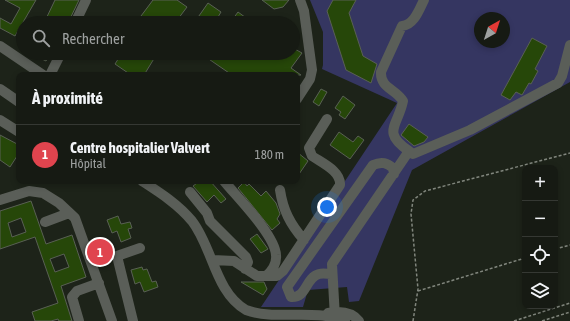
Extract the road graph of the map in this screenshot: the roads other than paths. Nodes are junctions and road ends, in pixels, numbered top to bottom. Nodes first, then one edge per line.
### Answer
1 (86, 0) edge
2 (300, 0) edge
3 (424, 0) edge
4 (78, 16) edge
5 (570, 45) edge
6 (0, 46) edge
7 (16, 57) edge
8 (21, 60) edge
9 (56, 60) edge
10 (39, 72) edge
11 (51, 72) edge
12 (0, 89) edge
13 (300, 94) edge
14 (16, 100) edge
15 (327, 119) dead end
16 (3, 124) edge
17 (16, 130) edge
18 (409, 151) junction
19 (394, 174) junction
20 (146, 184) edge
21 (227, 184) edge
22 (280, 190) dead end
23 (190, 192) dead end
24 (0, 200) edge
25 (69, 213) junction
26 (45, 222) dead end
27 (304, 240) junction
28 (140, 248) dead end
29 (212, 260) junction
30 (245, 269) junction
31 (332, 274) junction
32 (266, 276) junction
33 (99, 283) junction
34 (338, 317) edge
35 (79, 321) edge
36 (112, 321) edge
37 (133, 321) edge
38 (359, 321) edge

1 - 4 street
2 - 13 street
3 - 18 street
5 - 18 street
6 - 7 street
8 - 10 street
9 - 11 street
12 - 14 street
15 - 27 street
16 - 17 street
18 - 19 street
19 - 31 street
19 - 31 street
20 - 29 street
21 - 32 street
22 - 27 street
23 - 30 street
24 - 25 street
25 - 26 street
25 - 33 street
27 - 32 street
28 - 37 street
29 - 30 street
29 - 34 street
30 - 32 street
31 - 34 street
33 - 35 street
33 - 36 street
34 - 38 street

